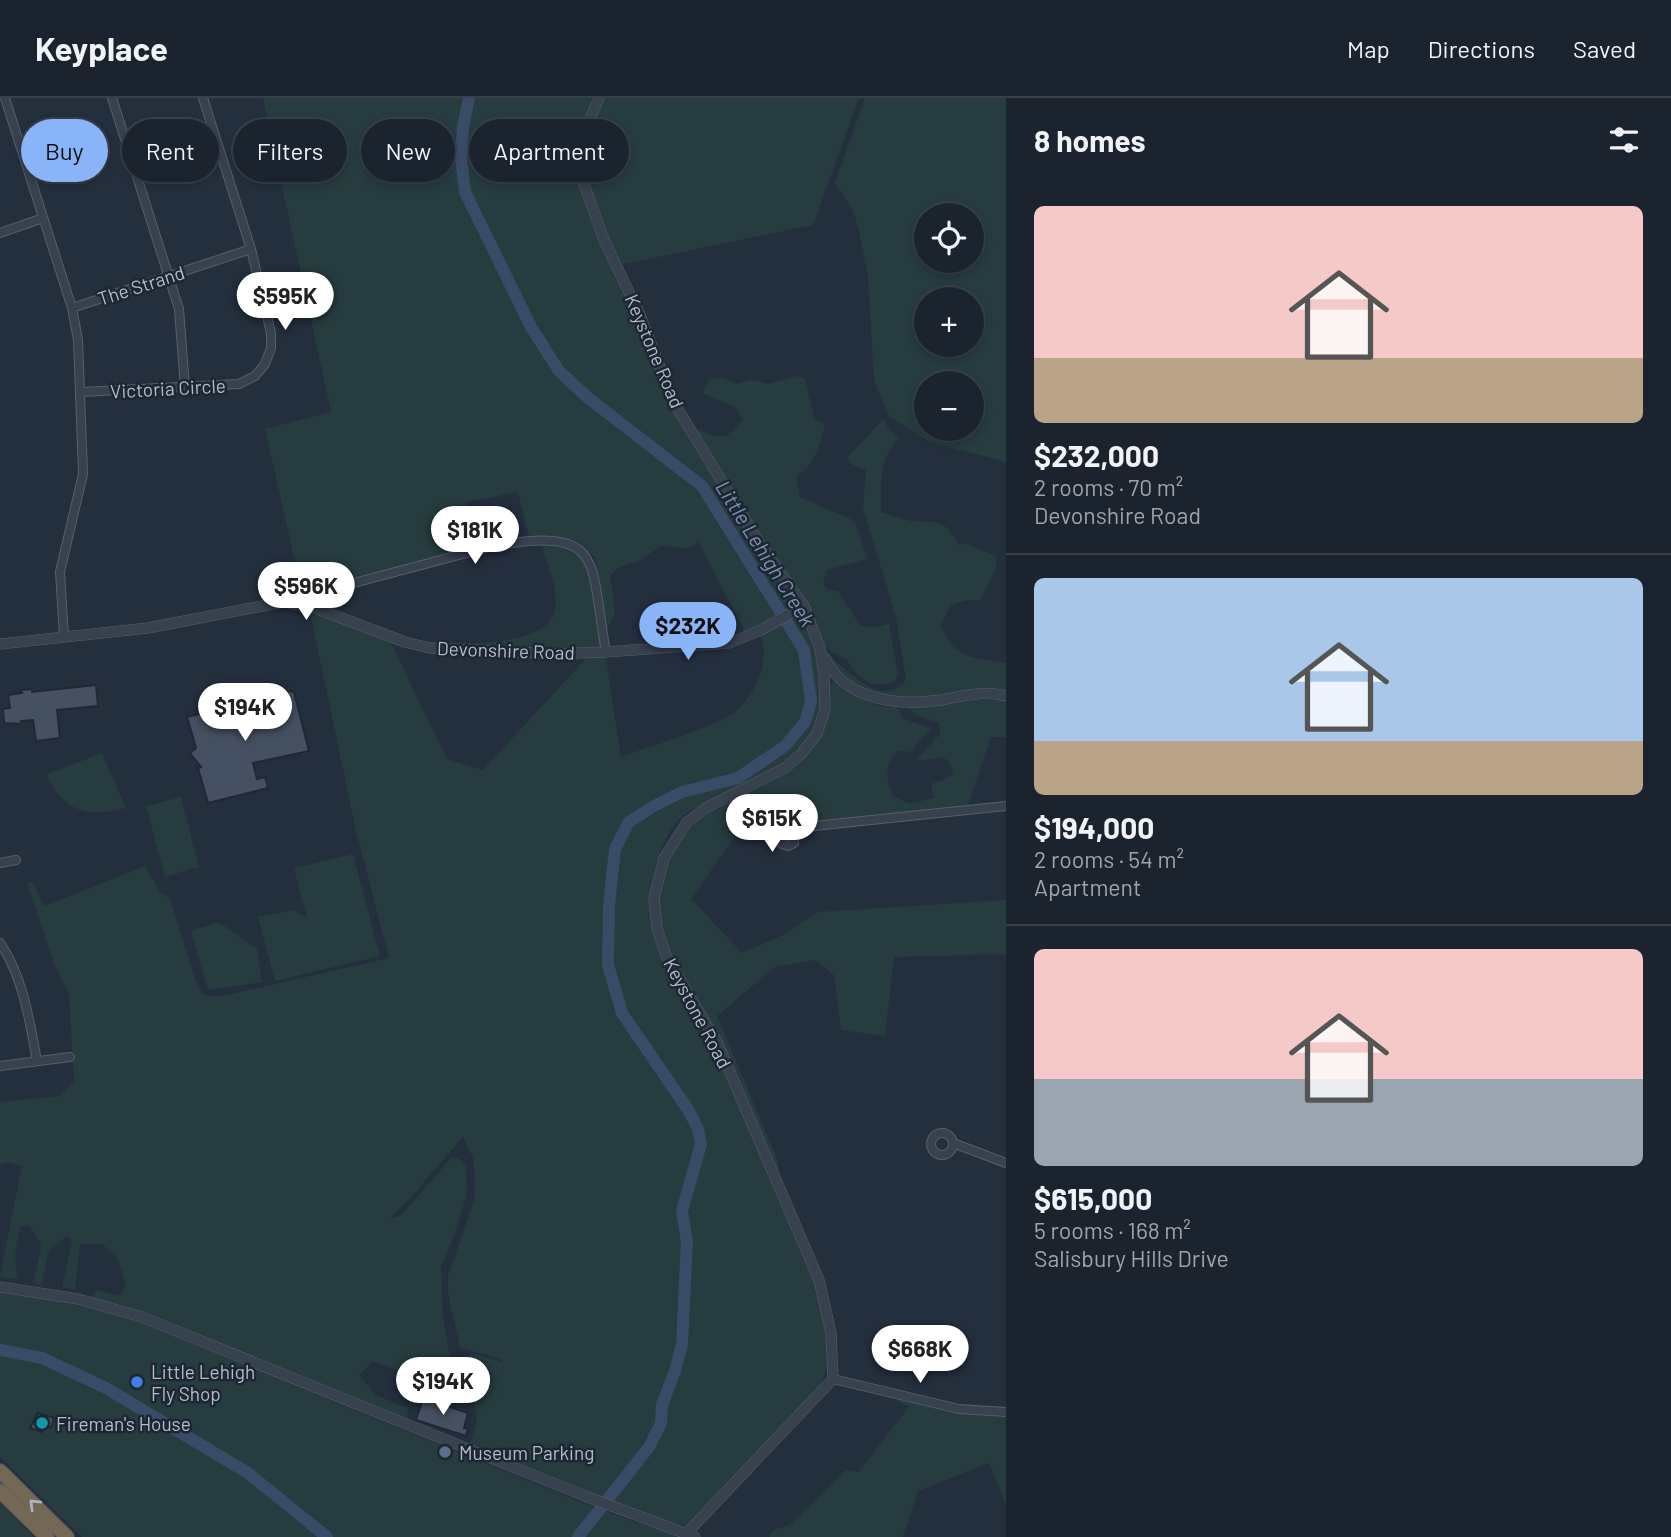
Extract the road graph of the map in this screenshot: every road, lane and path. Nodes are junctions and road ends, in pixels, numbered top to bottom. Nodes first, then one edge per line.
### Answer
1 (5, 98) edge
2 (112, 98) edge
3 (203, 98) edge
4 (598, 100) edge
5 (43, 218) junction
6 (0, 233) edge
7 (251, 249) junction
8 (168, 276) junction
9 (72, 307) junction
10 (185, 388) junction
11 (80, 392) junction
12 (283, 602) junction
13 (801, 608) junction
14 (64, 637) junction
15 (0, 644) edge
16 (820, 648) junction
17 (606, 652) junction
18 (1006, 696) edge
19 (1006, 806) edge
20 (793, 833) dead end
21 (16, 860) dead end
22 (0, 863) edge
23 (0, 943) edge
24 (70, 1057) dead end
25 (37, 1061) junction
26 (0, 1066) edge
27 (953, 1143) dead end
28 (1006, 1163) edge
29 (0, 1287) edge
30 (833, 1379) junction
31 (1006, 1412) edge
32 (0, 1471) edge
33 (0, 1491) edge
34 (691, 1535) edge
35 (47, 1537) edge
36 (67, 1537) edge

1 - 5 street
2 - 8 street
3 - 7 street, Victoria Circle
4 - 13 street, Keystone Road
5 - 6 street
5 - 9 street
7 - 8 street, The Strand
7 - 10 street, Victoria Circle
8 - 9 street, The Strand
8 - 10 street
9 - 11 street
10 - 11 street, Victoria Circle
11 - 14 street
12 - 14 street, Devonshire Road
12 - 17 street, Devonshire Road
12 - 17 street
13 - 16 street, Keystone Road
13 - 17 street, Devonshire Road
14 - 15 street, Devonshire Road
16 - 18 street
16 - 30 street, Keystone Road
19 - 20 street
21 - 22 street
23 - 25 street
24 - 25 street
25 - 26 street
27 - 28 street
29 - 34 street
30 - 31 street
30 - 34 street
36 -> 32 highway
33 - 35 highway

